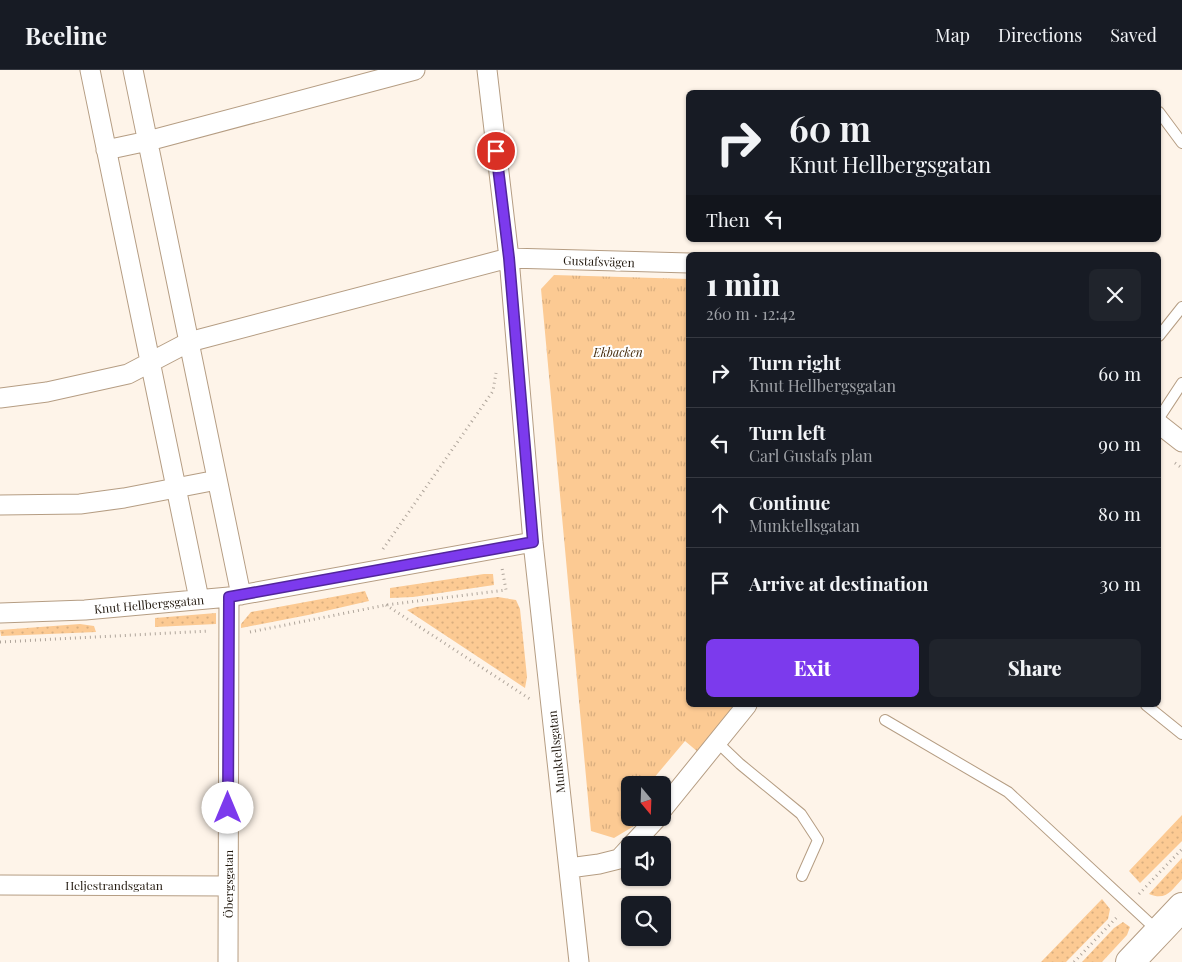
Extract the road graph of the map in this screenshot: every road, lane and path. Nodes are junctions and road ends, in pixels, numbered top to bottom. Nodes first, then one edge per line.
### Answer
1 (90, 70) edge
2 (133, 70) edge
3 (415, 70) edge
4 (487, 70) edge
5 (1161, 115) edge
6 (148, 141) junction
7 (1182, 143) edge
8 (106, 150) junction
9 (509, 258) junction
10 (686, 263) edge
11 (1182, 307) edge
12 (1161, 333) edge
13 (189, 342) junction
14 (150, 363) junction
15 (498, 365) dead end
16 (1182, 382) edge
17 (0, 398) edge
18 (1161, 415) edge
19 (1161, 426) edge
20 (1182, 442) edge
21 (217, 480) junction
22 (176, 488) junction
23 (0, 505) edge
24 (533, 542) junction
25 (373, 570) junction
26 (506, 590) dead end
27 (235, 596) junction
28 (199, 599) junction
29 (386, 605) junction
30 (0, 613) edge
31 (229, 633) junction
32 (0, 642) edge
33 (745, 707) edge
34 (1148, 707) edge
35 (552, 713) junction
36 (885, 720) dead end
37 (1182, 734) edge
38 (718, 742) junction
39 (671, 799) edge
40 (650, 826) edge
41 (640, 836) edge
42 (621, 856) edge
43 (569, 868) junction
44 (802, 876) dead end
45 (0, 884) edge
46 (228, 886) junction
47 (1182, 906) edge
48 (1158, 932) junction
49 (228, 962) edge
50 (579, 962) edge
51 (1130, 962) edge

1 - 8 street
2 - 6 street, Öbergsgatan
3 - 6 street
4 - 9 street
5 - 7 lane
6 - 8 street
6 - 13 street, Öbergsgatan
8 - 14 street
9 - 10 street, Gustafsvägen
9 - 13 street, Gustafsvägen
9 - 24 street, Munktellsgatan
11 - 12 lane
13 - 14 street, Gustafsvägen
13 - 21 street, Öbergsgatan
14 - 17 street, Gustafsvägen
14 - 22 street
15 - 25 path
16 - 18 lane
19 - 20 street
21 - 22 street
21 - 27 street, Öbergsgatan
22 - 23 street
22 - 28 street
24 - 25 street, Knut Hellbergsgatan
24 - 35 street, Munktellsgatan
25 - 27 street, Knut Hellbergsgatan
26 - 29 path
27 - 28 street, Knut Hellbergsgatan
27 - 31 street, Öbergsgatan
28 - 30 street, Knut Hellbergsgatan
29 - 31 path
29 - 35 path
31 - 32 path
31 - 46 street, Öbergsgatan
33 - 38 street
34 - 37 lane
35 - 43 street, Munktellsgatan
36 - 48 lane
38 - 39 street
38 - 44 lane
40 - 41 street
42 - 43 street
43 - 50 street, Munktellsgatan
45 - 46 street, Heljestrandsgatan
46 - 49 street, Öbergsgatan
47 - 48 street
48 - 51 street

